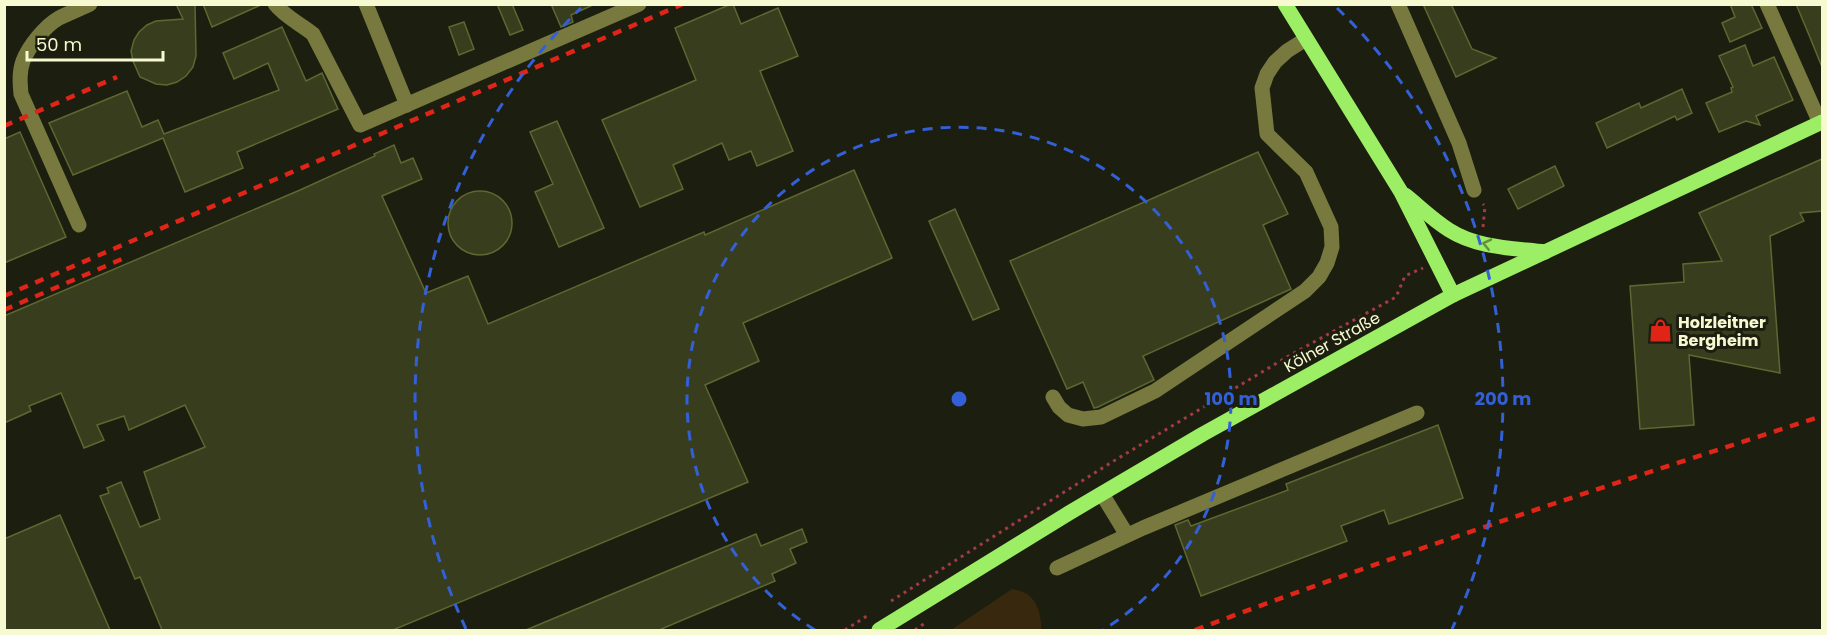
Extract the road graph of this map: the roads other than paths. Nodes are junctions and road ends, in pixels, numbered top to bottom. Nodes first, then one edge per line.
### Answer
1 (90, 4) edge
2 (275, 4) edge
3 (366, 4) edge
4 (639, 4) edge
5 (1285, 4) edge
6 (1398, 4) edge
7 (1767, 4) edge
8 (1306, 39) junction
9 (407, 105) junction
10 (1821, 123) edge
11 (1474, 190) dead end
12 (1401, 192) junction
13 (79, 225) dead end
14 (1545, 252) junction
15 (1453, 295) junction
16 (1053, 397) dead end
17 (1417, 413) dead end
18 (1102, 494) junction
19 (1127, 535) junction
20 (1057, 568) dead end
21 (879, 630) edge

1 - 13 street
2 - 9 street
3 - 9 street
4 - 9 street
5 - 8 main road
6 - 11 street
7 - 10 street
8 - 12 main road
8 - 16 street
10 - 14 main road, Kölner Straße
14 -> 12 main road
12 - 15 main road
14 - 15 main road, Kölner Straße
15 - 18 main road, Kölner Straße
17 - 19 street
18 - 19 street
18 - 21 main road, Kölner Straße
19 - 20 street

